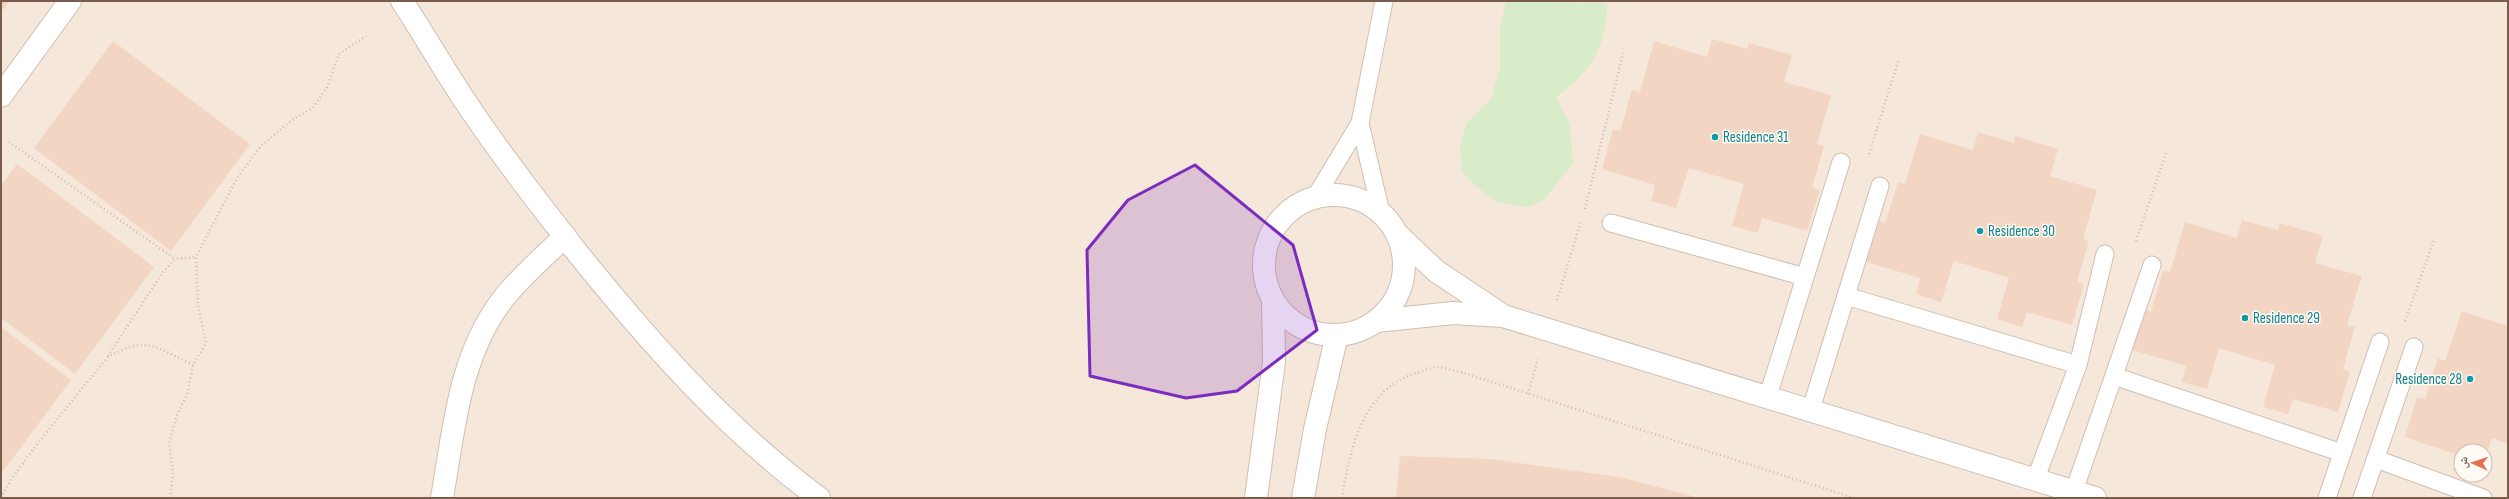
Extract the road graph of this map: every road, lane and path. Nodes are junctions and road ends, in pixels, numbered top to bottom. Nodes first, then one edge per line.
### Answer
1 (70, 1) edge
2 (402, 1) edge
3 (1384, 1) edge
4 (366, 36) dead end
5 (1623, 54) dead end
6 (1, 96) edge
7 (1360, 123) junction
8 (9, 142) dead end
9 (1842, 162) dead end
10 (1880, 186) dead end
11 (1316, 196) junction
12 (1382, 213) junction
13 (1611, 223) dead end
14 (1397, 234) junction
15 (565, 236) junction
16 (2105, 254) dead end
17 (196, 257) junction
18 (175, 259) junction
19 (2152, 265) dead end
20 (1805, 277) junction
21 (1846, 296) junction
22 (1273, 299) junction
23 (1556, 301) dead end
24 (1503, 316) junction
25 (1377, 321) junction
26 (1337, 335) junction
27 (2380, 342) dead end
28 (2414, 347) dead end
29 (1540, 355) dead end
30 (108, 357) junction
31 (193, 365) junction
32 (2078, 365) junction
33 (2114, 376) junction
34 (1528, 394) junction
35 (1768, 396) junction
36 (1811, 409) junction
37 (2342, 453) junction
38 (2376, 459) junction
39 (2036, 478) junction
40 (2074, 491) junction
41 (2, 498) edge
42 (170, 498) edge
43 (442, 498) edge
44 (819, 498) edge
45 (1256, 498) edge
46 (1303, 498) edge
47 (1342, 498) edge
48 (1854, 498) edge
49 (2096, 498) edge
50 (2327, 498) edge
51 (2362, 498) edge
52 (2483, 498) edge

1 - 6 street
2 - 15 street
3 - 7 lane
4 - 17 path
5 - 23 path
7 - 11 lane
7 - 12 lane
8 - 18 path
9 - 20 lane
10 - 21 lane
11 - 12 street
11 - 22 street
12 - 14 street
13 - 20 lane
14 - 24 street
14 - 25 street
15 - 43 street
15 - 44 street
16 - 32 lane
17 - 18 path
17 - 31 path
18 - 30 path
19 - 33 lane
20 - 35 lane
21 - 32 lane
21 - 36 lane
22 - 26 street
22 - 45 street
24 - 25 street
24 - 35 street
25 - 26 street
26 - 46 street
27 - 37 lane
28 - 38 lane
29 - 34 path
30 - 31 path
30 - 41 path
31 - 42 path
32 - 39 lane
33 - 37 lane
33 - 40 lane
34 - 47 path
34 - 48 path
35 - 36 street
36 - 39 street
37 - 50 lane
38 - 51 lane
38 - 52 lane
39 - 40 street
40 - 49 street

